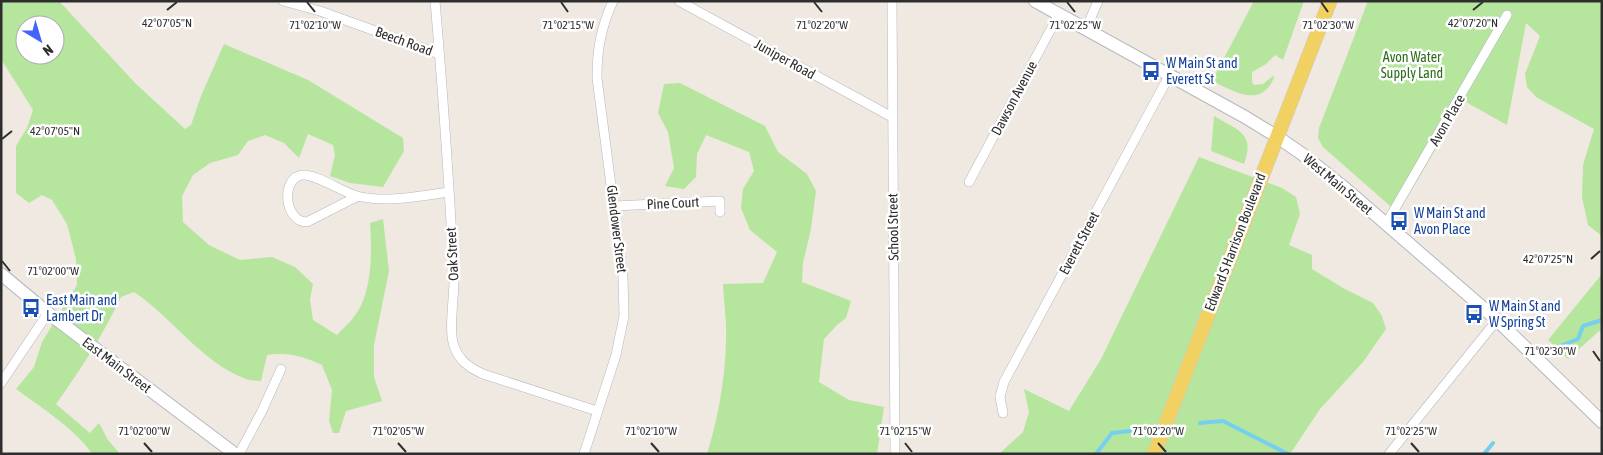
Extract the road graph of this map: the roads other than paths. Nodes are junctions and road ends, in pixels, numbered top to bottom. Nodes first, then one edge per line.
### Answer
1 (283, 1) edge
2 (435, 1) edge
3 (613, 1) edge
4 (679, 1) edge
5 (892, 1) edge
6 (1035, 1) edge
7 (1098, 1) edge
8 (1330, 1) edge
9 (1059, 14) junction
10 (1508, 15) dead end
11 (1086, 29) junction
12 (440, 54) junction
13 (1169, 76) junction
14 (892, 117) junction
15 (1276, 136) junction
16 (969, 182) dead end
17 (448, 192) junction
18 (358, 196) junction
19 (614, 206) junction
20 (720, 212) dead end
21 (1386, 224) junction
22 (1, 274) edge
23 (48, 313) junction
24 (1498, 320) junction
25 (281, 369) dead end
26 (1, 383) edge
27 (597, 411) junction
28 (1003, 412) dead end
29 (1602, 422) edge
30 (235, 454) edge
31 (239, 454) edge
32 (584, 454) edge
33 (895, 454) edge
34 (1154, 454) edge
35 (1389, 454) edge

1 - 12 street, Beech Road
2 - 12 street, Oak Street
3 - 19 street, Glendower Street
4 - 14 street, Juniper Road
5 - 14 street, School Street
6 - 9 main road, West Main Street
7 - 11 street
8 - 15 main road, Edward S Harrison Boulevard
9 - 11 main road, West Main Street
9 - 16 street, Dawson Avenue
10 - 21 street, Avon Place
11 - 13 main road, West Main Street
12 - 17 street, Oak Street
13 - 15 main road, West Main Street
13 - 28 street, Everett Street
14 - 33 street, School Street
15 - 21 main road, West Main Street
15 - 34 main road, Edward S Harrison Boulevard
17 - 18 street
17 - 27 street, Oak Street
18 - 18 street
19 - 20 street, Pine Court
19 - 27 street, Glendower Street
21 - 24 main road, West Main Street
22 - 23 main road, East Main Street
23 - 26 street
23 - 30 main road, East Main Street
24 - 29 main road, West Main Street
24 - 35 street
25 - 31 street
27 - 32 street, Glendower Street

